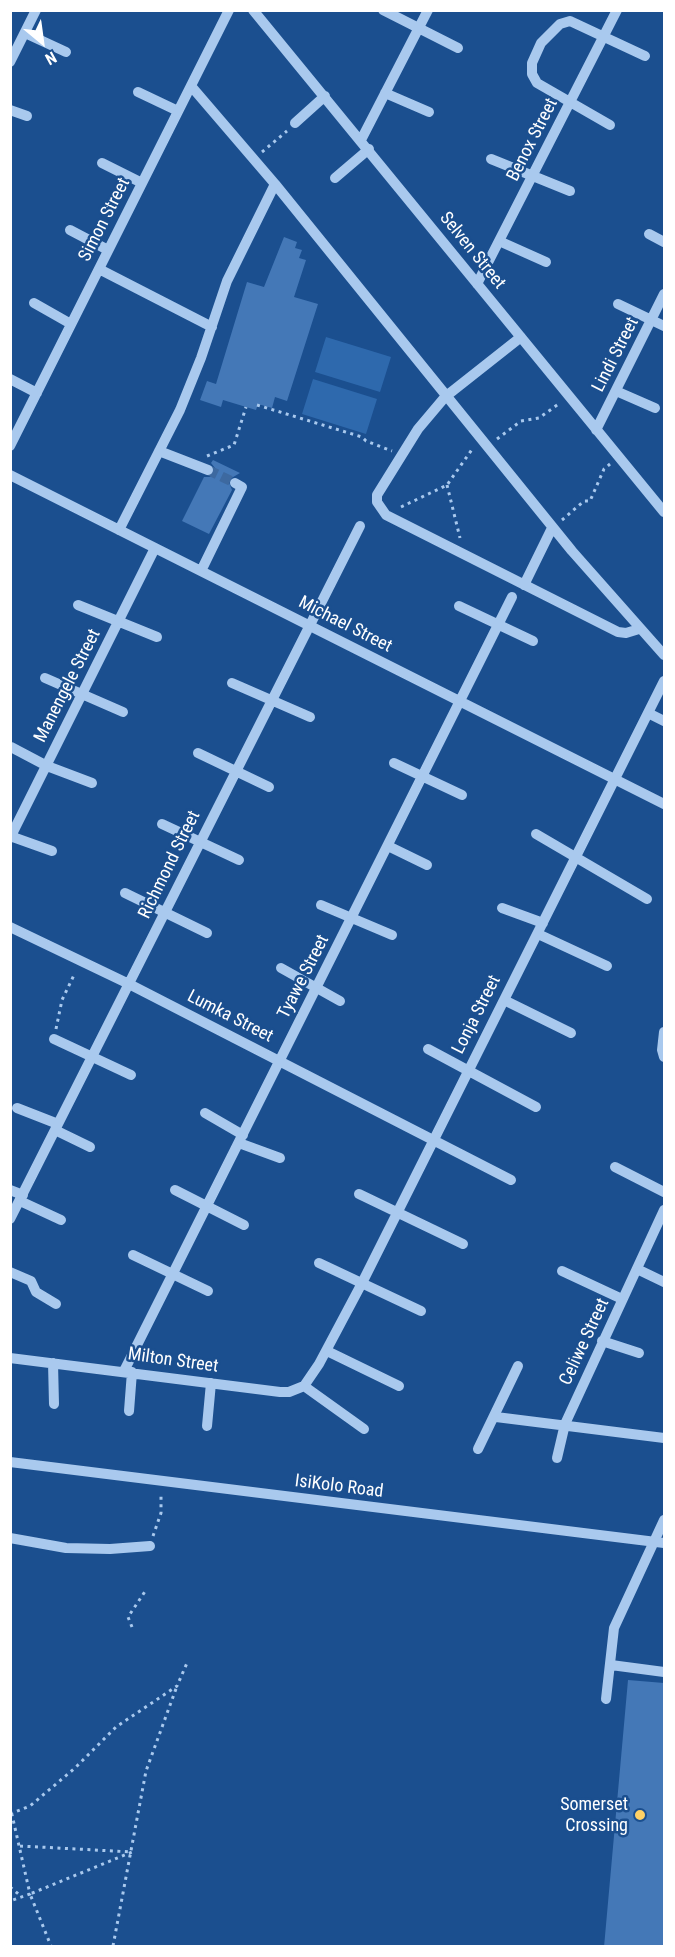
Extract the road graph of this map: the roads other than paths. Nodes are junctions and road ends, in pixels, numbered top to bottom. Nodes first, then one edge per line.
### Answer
1 (36, 10) edge
2 (229, 10) edge
3 (253, 10) edge
4 (383, 10) edge
5 (428, 10) edge
6 (617, 10) edge
7 (419, 28) junction
8 (25, 33) junction
9 (604, 36) junction
10 (458, 48) dead end
11 (66, 52) dead end
12 (645, 56) dead end
13 (10, 62) edge
14 (191, 86) junction
15 (138, 92) dead end
16 (386, 93) junction
17 (325, 96) junction
18 (570, 103) junction
19 (10, 110) edge
20 (178, 111) junction
21 (429, 112) dead end
22 (27, 116) dead end
23 (295, 123) road end
24 (610, 125) dead end
25 (365, 144) junction
26 (491, 159) dead end
27 (102, 163) dead end
28 (532, 177) junction
29 (335, 178) dead end
30 (142, 183) junction
31 (275, 184) junction
32 (570, 191) dead end
33 (70, 230) dead end
34 (649, 234) dead end
35 (499, 242) junction
36 (664, 242) edge
37 (108, 250) junction
38 (546, 262) dead end
39 (99, 269) junction
40 (477, 284) junction
41 (664, 294) edge
42 (34, 303) dead end
43 (618, 304) dead end
44 (651, 320) junction
45 (71, 324) junction
46 (664, 326) edge
47 (212, 327) junction
48 (521, 337) junction
49 (10, 379) edge
50 (616, 390) junction
51 (37, 393) junction
52 (445, 397) junction
53 (655, 408) dead end
54 (596, 430) junction
55 (10, 446) edge
56 (159, 451) junction
57 (208, 470) tunnel mouth
58 (10, 475) edge
59 (239, 485) dead end
60 (664, 512) edge
61 (360, 526) dead end
62 (552, 528) junction
63 (119, 530) junction
64 (155, 548) junction
65 (201, 571) junction
66 (524, 585) junction
67 (512, 597) dead end
68 (78, 605) dead end
69 (459, 606) dead end
70 (119, 621) junction
71 (308, 625) junction
72 (498, 625) junction
73 (639, 628) junction
74 (157, 637) dead end
75 (533, 641) dead end
76 (664, 655) edge
77 (45, 678) dead end
78 (664, 681) edge
79 (232, 683) dead end
80 (81, 696) junction
81 (271, 699) junction
82 (460, 702) junction
83 (123, 712) dead end
84 (648, 713) junction
85 (310, 717) dead end
86 (664, 721) edge
87 (11, 747) edge
88 (198, 753) dead end
89 (394, 763) dead end
90 (47, 766) junction
91 (236, 770) junction
92 (423, 776) junction
93 (614, 779) junction
94 (92, 783) dead end
95 (269, 787) dead end
96 (462, 795) dead end
97 (664, 804) edge
98 (162, 824) dead end
99 (536, 834) dead end
100 (11, 837) edge
101 (200, 842) junction
102 (388, 846) junction
103 (52, 851) dead end
104 (575, 857) junction
105 (239, 860) dead end
106 (427, 865) dead end
107 (125, 893) dead end
108 (647, 899) dead end
109 (321, 905) dead end
110 (502, 908) dead end
111 (165, 912) junction
112 (352, 918) junction
113 (543, 923) junction
114 (10, 927) edge
115 (207, 933) dead end
116 (538, 934) junction
117 (392, 935) dead end
118 (607, 966) dead end
119 (281, 968) dead end
120 (129, 984) junction
121 (317, 988) junction
122 (504, 1000) junction
123 (340, 1001) dead end
124 (664, 1032) edge
125 (572, 1033) dead end
126 (54, 1039) road end
127 (428, 1049) dead end
128 (93, 1056) junction
129 (664, 1057) edge
130 (281, 1061) junction
131 (468, 1070) junction
132 (130, 1075) dead end
133 (536, 1107) dead end
134 (17, 1108) dead end
135 (205, 1113) dead end
136 (57, 1127) junction
137 (241, 1139) junction
138 (433, 1140) junction
139 (90, 1147) dead end
140 (280, 1158) dead end
141 (615, 1167) dead end
142 (511, 1180) dead end
143 (10, 1190) edge
144 (175, 1190) dead end
145 (664, 1192) edge
146 (359, 1194) dead end
147 (21, 1198) junction
148 (207, 1206) junction
149 (664, 1210) edge
150 (398, 1212) junction
151 (10, 1219) edge
152 (61, 1220) dead end
153 (244, 1225) dead end
154 (463, 1244) dead end
155 (132, 1255) dead end
156 (319, 1263) dead end
157 (637, 1269) junction
158 (562, 1271) dead end
159 (10, 1272) edge
160 (173, 1273) junction
161 (664, 1282) edge
162 (362, 1283) junction
163 (207, 1291) dead end
164 (622, 1299) junction
165 (56, 1304) dead end
166 (421, 1311) dead end
167 (602, 1341) junction
168 (327, 1351) junction
169 (639, 1353) dead end
170 (10, 1358) edge
171 (53, 1363) junction
172 (518, 1366) dead end
173 (128, 1371) junction
174 (211, 1383) junction
175 (304, 1386) junction
176 (399, 1386) dead end
177 (54, 1404) dead end
178 (129, 1411) dead end
179 (496, 1417) junction
180 (565, 1424) junction
181 (207, 1426) dead end
182 (364, 1429) dead end
183 (664, 1438) edge
184 (478, 1449) dead end
185 (557, 1458) dead end
186 (10, 1462) edge
187 (664, 1520) edge
188 (10, 1538) edge
189 (659, 1543) edge
190 (150, 1546) road end
191 (611, 1665) junction
192 (664, 1672) edge
193 (606, 1699) dead end

1 - 8 street
2 - 14 street, Simon Street
3 - 17 street, Selven Street
4 - 7 street
5 - 7 street
6 - 9 street, Benox Street
7 - 10 street
7 - 16 street
8 - 11 street
8 - 13 street
9 - 12 street
9 - 18 street, Benox Street
9 - 18 street
14 - 20 street, Simon Street
14 - 31 street
15 - 20 street
16 - 21 street
16 - 25 street
17 - 23 street
17 - 25 street, Selven Street
18 - 24 street
18 - 28 street, Benox Street
19 - 22 street
20 - 30 street, Simon Street
25 - 29 street
25 - 40 street, Selven Street
26 - 28 street
27 - 30 street
28 - 32 street
28 - 35 street, Benox Street
30 - 37 street, Simon Street
31 - 47 street
31 - 52 street
33 - 37 street
34 - 36 street
35 - 38 street
35 - 40 street, Benox Street
37 - 39 street, Simon Street
39 - 45 street, Simon Street
39 - 47 street
40 - 48 street, Selven Street
41 - 44 street, Lindi Street
42 - 45 street
43 - 44 street
44 - 46 street
44 - 50 street, Lindi Street
45 - 51 street, Simon Street
47 - 56 street
48 - 52 street
48 - 54 street, Selven Street
49 - 51 street
50 - 53 street
50 - 54 street, Lindi Street
51 - 55 street, Simon Street
52 - 62 street
52 - 66 street
54 - 60 street, Selven Street
56 - 57 street
56 - 63 street
58 - 63 street, Michael Street
59 - 65 street
61 - 71 street, Richmond Street
62 - 66 street
62 - 73 street
63 - 64 street, Michael Street
64 - 65 street, Michael Street
64 - 70 street, Manengele Street
65 - 71 street, Michael Street
66 - 73 street
67 - 72 street, Tyawe Street
68 - 70 street
69 - 72 street
70 - 74 street
70 - 80 street, Manengele Street
71 - 81 street, Richmond Street
71 - 82 street, Michael Street
72 - 75 street
72 - 82 street, Tyawe Street
73 - 76 street
77 - 80 street
78 - 84 street, Lonja Street
79 - 81 street
80 - 83 street
80 - 90 street, Manengele Street
81 - 85 street
81 - 91 street, Richmond Street
82 - 92 street, Tyawe Street
82 - 93 street, Michael Street
84 - 86 street
84 - 93 street, Lonja Street
87 - 90 street
88 - 91 street
89 - 92 street
90 - 94 street
90 - 100 street, Manengele Street
91 - 95 street
91 - 101 street, Richmond Street
92 - 96 street
92 - 102 street, Tyawe Street
93 - 97 street, Michael Street
93 - 104 street, Lonja Street
98 - 101 street
99 - 104 street
100 - 103 street
101 - 105 street
101 - 111 street, Richmond Street
102 - 106 street
102 - 112 street, Tyawe Street
104 - 108 street
104 - 113 street, Lonja Street
107 - 111 street
109 - 112 street
110 - 113 street
111 - 115 street
111 - 120 street, Richmond Street
112 - 117 street
112 - 121 street, Tyawe Street
113 - 116 street, Lonja Street
114 - 120 street, Lumka Street
116 - 118 street
116 - 122 street, Lonja Street
119 - 121 street
120 - 128 street, Richmond Street
120 - 130 street, Lumka Street
121 - 123 street
121 - 130 street, Tyawe Street
122 - 125 street
122 - 131 street, Lonja Street
124 - 129 street
126 - 128 street
127 - 131 street
128 - 132 street
128 - 136 street, Richmond Street
130 - 137 street, Tyawe Street
130 - 138 street, Lumka Street
131 - 133 street
131 - 138 street, Lonja Street
134 - 136 street
135 - 137 street
136 - 139 street
136 - 147 street, Richmond Street
137 - 140 street
137 - 148 street, Tyawe Street
138 - 142 street, Lumka Street
138 - 150 street, Lonja Street
141 - 145 street
143 - 147 street
144 - 148 street
146 - 150 street
147 - 151 street, Richmond Street
147 - 152 street
148 - 153 street
148 - 160 street, Tyawe Street
149 - 157 street, Celiwe Street
150 - 154 street
150 - 162 street, Lonja Street
155 - 160 street
156 - 162 street
157 - 161 street
157 - 164 street, Celiwe Street
158 - 164 street
159 - 165 street
160 - 163 street
160 - 173 street, Tyawe Street
162 - 166 street
162 - 168 street, Lonja Street
164 - 167 street, Celiwe Street
167 - 169 street
167 - 180 street, Celiwe Street
168 - 175 street, Lonja Street
168 - 176 street
170 - 171 street, Milton Street
171 - 173 street, Milton Street
171 - 177 street
172 - 179 street
173 - 174 street, Milton Street
173 - 178 street
174 - 175 street, Milton Street
174 - 181 street
175 - 182 street
179 - 180 street
179 - 184 street
180 - 183 street
180 - 185 street, Celiwe Street
186 - 189 street, IsiKolo Road
187 - 189 street
188 - 190 street
189 - 191 street
191 - 192 street
191 - 193 street

